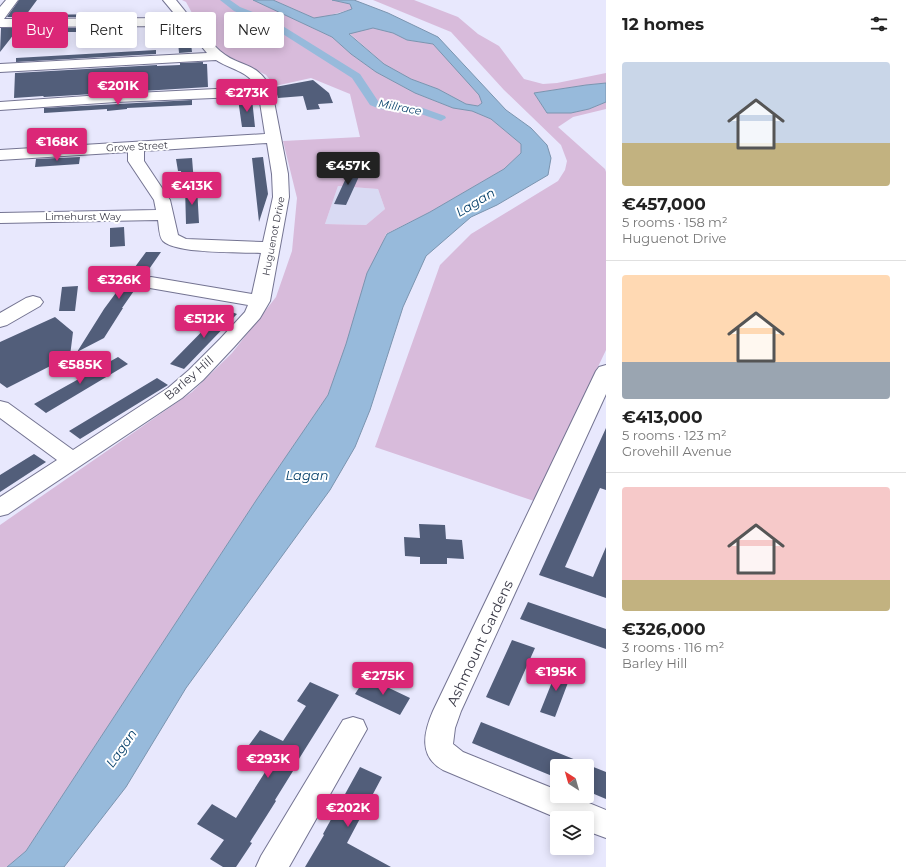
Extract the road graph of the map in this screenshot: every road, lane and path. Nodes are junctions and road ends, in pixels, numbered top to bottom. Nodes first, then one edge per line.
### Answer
1 (12, 0) edge
2 (169, 0) edge
3 (179, 12) edge
4 (0, 16) edge
5 (145, 22) edge
6 (0, 23) edge
7 (212, 48) edge
8 (219, 56) junction
9 (0, 68) edge
10 (265, 91) junction
11 (0, 106) edge
12 (273, 138) junction
13 (136, 146) junction
14 (0, 155) edge
15 (165, 215) junction
16 (0, 218) edge
17 (271, 248) junction
18 (151, 284) dead end
19 (260, 301) junction
20 (33, 302) dead end
21 (0, 321) edge
22 (606, 371) edge
23 (0, 408) edge
24 (72, 461) junction
25 (0, 508) edge
26 (353, 729) dead end
27 (606, 824) edge
28 (272, 867) edge

1 - 4 street
2 - 3 street, Huguenot Drive
5 - 6 street
7 - 8 street, Huguenot Drive
8 - 9 street
8 - 10 street, Huguenot Drive
10 - 11 street
10 - 12 street, Huguenot Drive
12 - 13 street, Grove Street
12 - 17 street, Huguenot Drive
13 - 14 street, Grove Street
13 - 15 street
15 - 16 street, Limehurst Way
15 - 17 street
17 - 19 street, Huguenot Drive
18 - 19 street
19 - 24 street, Barley Hill
20 - 21 street
22 - 27 street, Ashmount Gardens
23 - 24 street
24 - 25 street, Barley Hill
26 - 28 street

